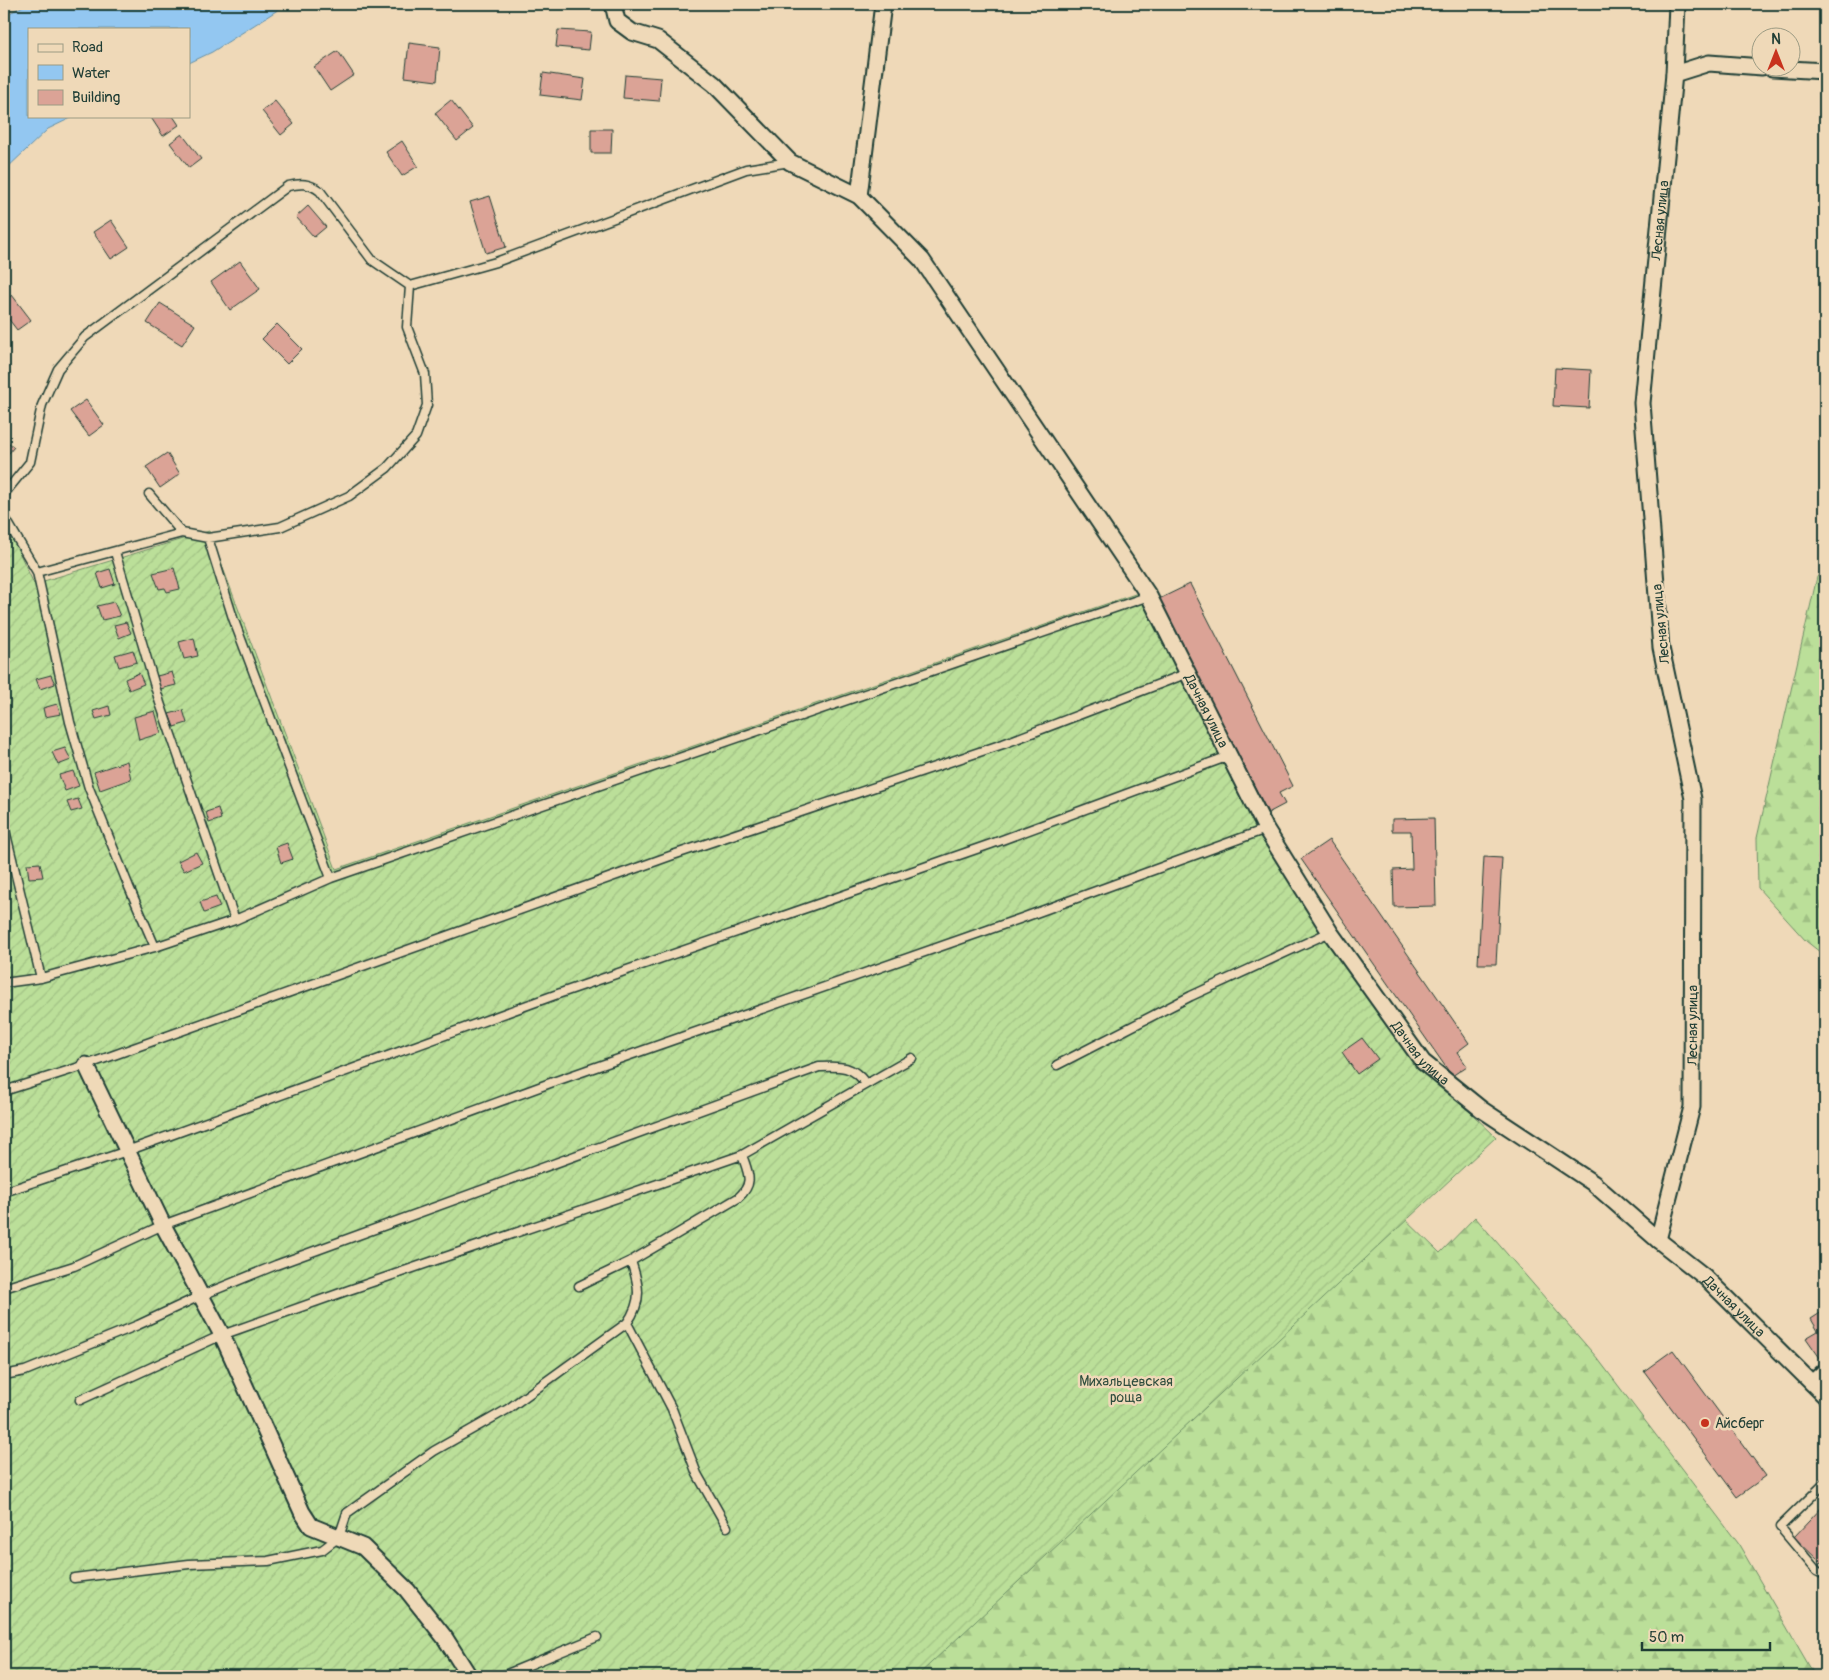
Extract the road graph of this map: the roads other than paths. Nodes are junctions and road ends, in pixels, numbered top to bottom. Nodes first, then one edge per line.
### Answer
1 (613, 4) edge
2 (883, 4) edge
3 (1677, 4) edge
4 (1752, 66) edge
5 (1802, 70) edge
6 (1825, 71) edge
7 (1674, 74) junction
8 (790, 162) junction
9 (859, 196) junction
10 (410, 286) junction
11 (4, 494) edge
12 (150, 494) dead end
13 (4, 516) edge
14 (182, 533) junction
15 (208, 538) junction
16 (115, 552) junction
17 (37, 572) junction
18 (1148, 596) junction
19 (1188, 672) junction
20 (1230, 756) junction
21 (4, 826) edge
22 (1266, 829) junction
23 (330, 878) junction
24 (236, 920) junction
25 (1330, 932) junction
26 (155, 947) junction
27 (42, 978) junction
28 (4, 983) edge
29 (912, 1058) dead end
30 (86, 1065) junction
31 (1057, 1065) dead end
32 (866, 1084) junction
33 (4, 1091) edge
34 (127, 1151) junction
35 (742, 1154) junction
36 (4, 1192) edge
37 (163, 1225) junction
38 (1658, 1240) junction
39 (631, 1260) junction
40 (579, 1286) dead end
41 (4, 1288) edge
42 (200, 1296) junction
43 (627, 1323) junction
44 (222, 1335) junction
45 (1825, 1371) edge
46 (4, 1375) edge
47 (1812, 1383) junction
48 (1825, 1396) edge
49 (80, 1400) dead end
50 (1825, 1483) edge
51 (727, 1527) dead end
52 (339, 1537) junction
53 (1825, 1575) edge
54 (74, 1578) dead end
55 (597, 1637) dead end
56 (469, 1676) edge
57 (502, 1676) edge

1 - 8 street, Дачная улица
2 - 9 street
3 - 7 street, Лесная улица
4 - 7 street
5 - 6 street
7 - 38 street, Лесная улица
8 - 9 street, Дачная улица
8 - 10 lane
9 - 18 street, Дачная улица
10 - 11 lane
10 - 15 lane
12 - 14 lane
13 - 17 lane
14 - 15 lane
14 - 16 lane
15 - 23 lane
16 - 17 lane
16 - 24 lane
17 - 26 lane
18 - 19 street, Дачная улица
18 - 23 lane
19 - 20 street, Дачная улица
19 - 30 lane
20 - 22 street, Дачная улица
20 - 34 lane
21 - 27 lane
22 - 25 street, Дачная улица
22 - 37 lane
23 - 24 lane
24 - 26 lane
25 - 31 lane
25 - 38 street, Дачная улица
26 - 27 lane
27 - 28 lane
29 - 32 lane
30 - 33 lane
30 - 34 street
32 - 35 lane
32 - 42 lane
34 - 36 lane
34 - 37 street
35 - 39 lane
35 - 44 lane
37 - 41 lane
37 - 42 street
38 - 47 street, Дачная улица
39 - 40 lane
39 - 43 lane
42 - 44 street
42 - 46 lane
43 - 51 lane
43 - 52 lane
44 - 49 lane
44 - 52 street
45 - 47 street
47 - 48 street, Дачная улица
50 - 53 lane
52 - 54 lane
52 - 56 street
55 - 57 lane

